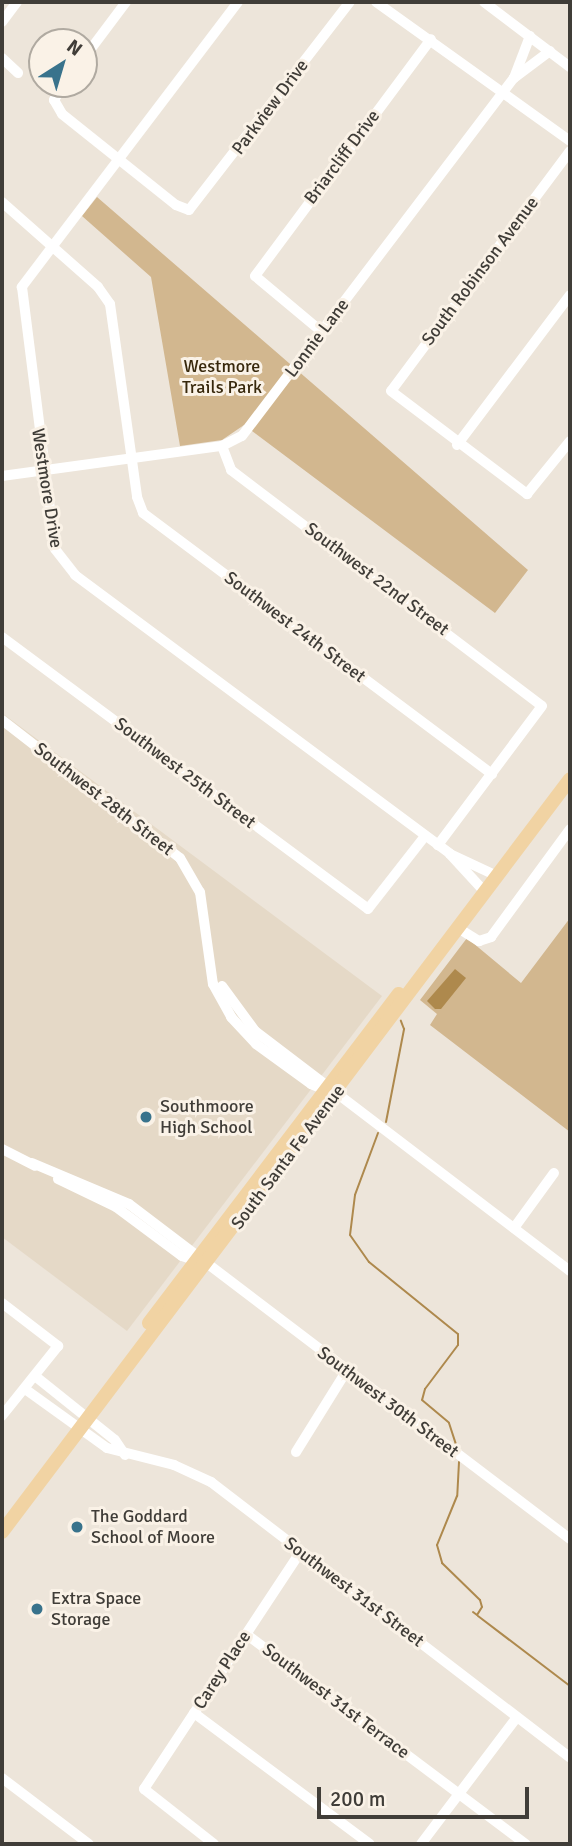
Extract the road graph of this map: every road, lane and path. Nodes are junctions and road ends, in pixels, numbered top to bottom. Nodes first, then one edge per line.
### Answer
1 (17, 2) edge
2 (127, 2) edge
3 (238, 2) edge
4 (350, 2) edge
5 (376, 2) edge
6 (484, 2) edge
7 (2, 22) edge
8 (530, 36) junction
9 (431, 39) junction
10 (98, 40) edge
11 (550, 51) junction
12 (2, 58) edge
13 (570, 67) edge
14 (19, 73) dead end
15 (514, 78) junction
16 (503, 91) junction
17 (55, 98) edge
18 (570, 141) edge
19 (570, 151) edge
20 (118, 160) junction
21 (2, 202) edge
22 (53, 247) junction
23 (570, 295) edge
24 (322, 332) junction
25 (570, 441) edge
26 (457, 445) junction
27 (222, 446) junction
28 (132, 459) junction
29 (43, 471) junction
30 (2, 476) edge
31 (2, 637) edge
32 (2, 720) edge
33 (570, 766) edge
34 (492, 774) junction
35 (570, 779) edge
36 (570, 829) edge
37 (425, 836) junction
38 (438, 845) junction
39 (450, 854) junction
40 (494, 874) junction
41 (482, 890) junction
42 (458, 928) junction
43 (329, 1090) junction
44 (2, 1149) edge
45 (554, 1173) dead end
46 (514, 1228) junction
47 (199, 1261) junction
48 (570, 1271) edge
49 (2, 1303) edge
50 (347, 1370) junction
51 (35, 1376) junction
52 (25, 1389) junction
53 (2, 1416) edge
54 (81, 1421) junction
55 (296, 1452) dead end
56 (2, 1519) edge
57 (2, 1532) edge
58 (570, 1539) edge
59 (300, 1552) junction
60 (246, 1634) junction
61 (194, 1713) junction
62 (517, 1717) junction
63 (570, 1757) edge
64 (2, 1779) edge
65 (459, 1793) junction
66 (89, 1844) edge
67 (214, 1844) edge
68 (370, 1844) edge
69 (421, 1844) edge
70 (526, 1844) edge

1 - 7 street
2 - 10 street
3 - 20 street, Westmore Drive
4 - 20 street, Parkview Drive
5 - 9 street
6 - 8 street
8 - 11 street
8 - 15 street, Lonnie Lane
9 - 16 street
9 - 24 street, Briarcliff Drive
11 - 13 street
11 - 15 street, Lonnie Lane
12 - 14 street
15 - 16 street, Lonnie Lane
16 - 18 street
16 - 24 street, Lonnie Lane
17 - 20 street
19 - 26 street, South Robinson Avenue
20 - 22 street, Westmore Drive
21 - 22 street, Southwest 24th Street
22 - 28 street, Southwest 24th Street
22 - 29 street, Westmore Drive
23 - 26 street
24 - 27 street, Lonnie Lane
25 - 26 street
27 - 28 street, Lonnie Lane
27 - 34 street, Southwest 22nd Street
28 - 29 street, Lonnie Lane
28 - 34 street, Southwest 24th Street
29 - 30 street, Lonnie Lane
29 - 37 street, Westmore Drive
31 - 37 street, Southwest 25th Street
32 - 43 street, Southwest 28th Street
33 - 40 main road, South Santa Fe Avenue
34 - 38 street
35 - 40 main road, South Santa Fe Avenue
36 - 42 street
37 - 38 street, Westmore Drive
38 - 39 street, Westmore Drive
39 - 40 street, Westmore Drive
39 - 41 street, Westmore Drive
40 - 41 main road, South Santa Fe Avenue
41 - 42 main road, South Santa Fe Avenue
41 - 43 main road, South Santa Fe Avenue
42 - 43 main road, South Santa Fe Avenue
43 - 46 street, Southwest 28th Street
43 - 47 main road, South Santa Fe Avenue
44 - 47 street, Southwest 30th Street
45 - 46 street
46 - 48 street, Southwest 28th Street
47 - 50 street, Southwest 30th Street
47 - 54 main road, South Santa Fe Avenue
49 - 51 street
50 - 55 street
50 - 58 street, Southwest 30th Street
51 - 52 street
51 - 54 street, Southwest 31st Street
52 - 53 street
52 - 54 street, Southwest 31st Street
54 - 56 main road, South Santa Fe Avenue
54 - 57 main road, South Santa Fe Avenue
54 - 59 street, Southwest 31st Street
59 - 60 street, Carey Place
59 - 62 street, Southwest 31st Street
60 - 61 street, Carey Place
60 - 65 street, Southwest 31st Terrace
61 - 67 street, Carey Place
61 - 68 street
62 - 63 street, Southwest 31st Street
62 - 65 street
64 - 66 street
65 - 69 street
65 - 70 street, Southwest 31st Terrace

